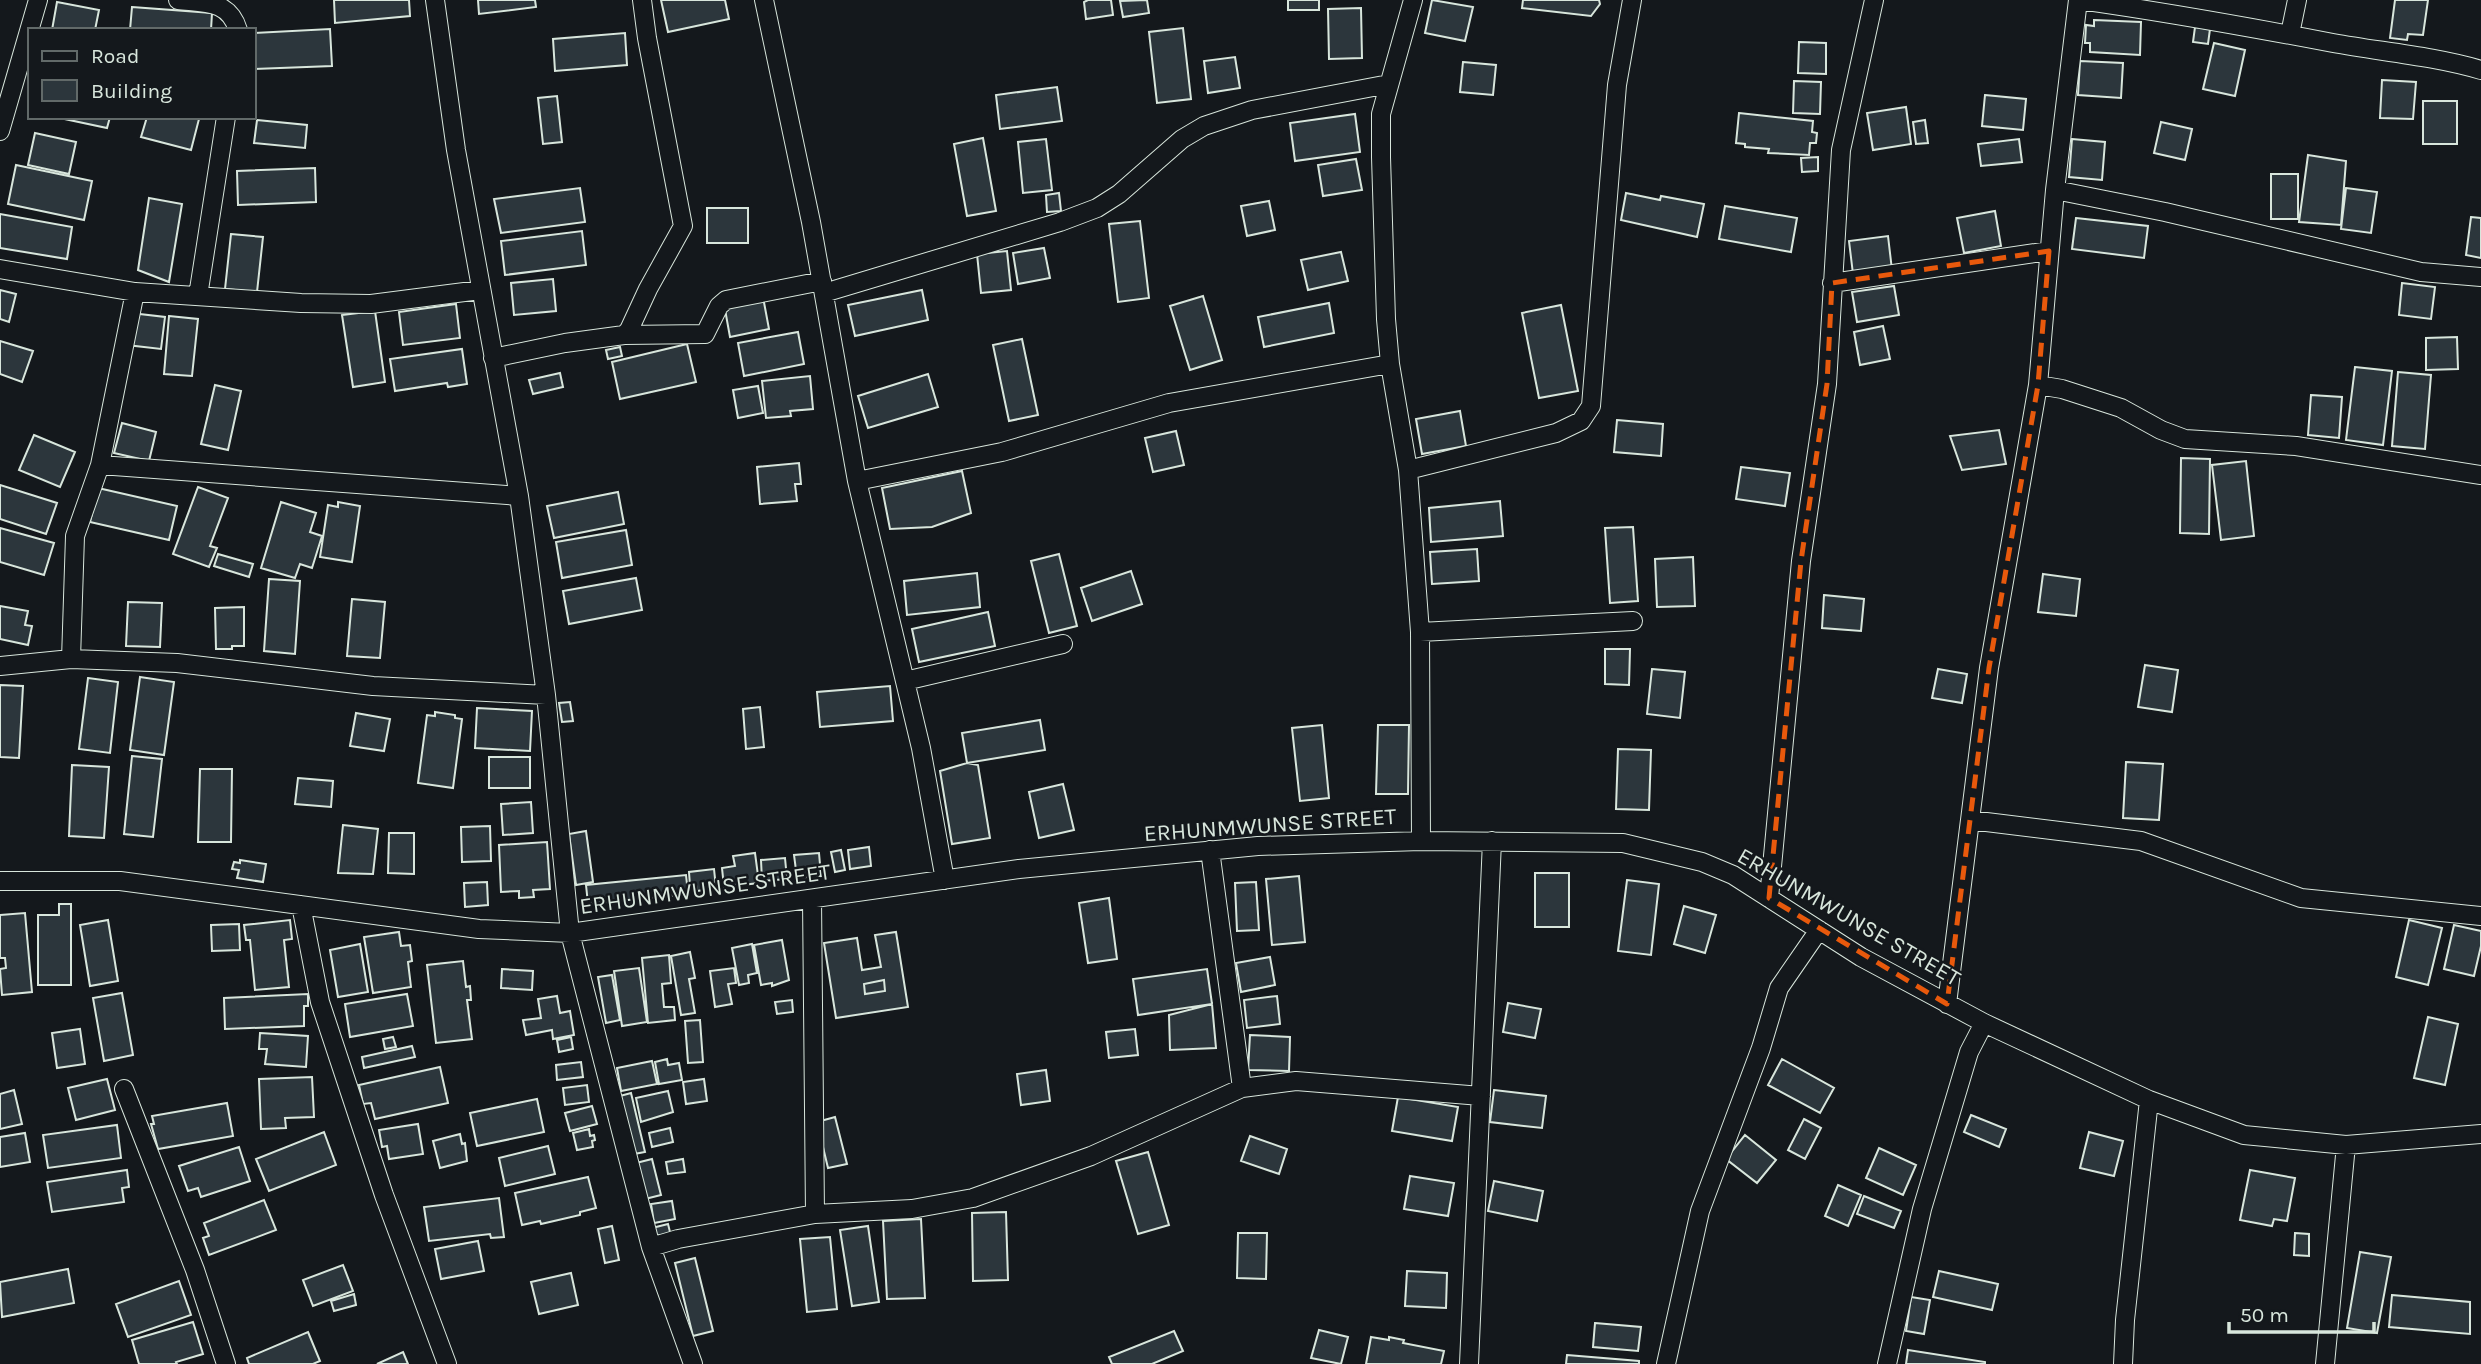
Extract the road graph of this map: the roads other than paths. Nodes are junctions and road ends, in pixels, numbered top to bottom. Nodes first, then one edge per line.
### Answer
1 (38, 0) edge
2 (178, 0) edge
3 (435, 0) edge
4 (642, 0) edge
5 (764, 0) edge
6 (1413, 0) edge
7 (1632, 0) edge
8 (1874, 0) edge
9 (2079, 0) edge
10 (2297, 0) edge
11 (30, 28) edge
12 (237, 28) edge
13 (28, 34) edge
14 (2290, 34) junction
15 (2481, 69) edge
16 (1389, 85) junction
17 (226, 119) edge
18 (0, 131) edge
19 (2054, 190) junction
20 (2049, 251) junction
21 (0, 269) edge
22 (2481, 277) edge
23 (1832, 283) junction
24 (823, 287) junction
25 (480, 289) junction
26 (135, 292) junction
27 (198, 296) junction
28 (624, 335) junction
29 (493, 358) junction
30 (1390, 364) junction
31 (2038, 385) junction
32 (100, 465) junction
33 (1408, 470) junction
34 (2481, 475) edge
35 (857, 481) junction
36 (519, 496) junction
37 (1633, 621) dead end
38 (1420, 632) junction
39 (1063, 644) dead end
40 (72, 659) junction
41 (0, 666) edge
42 (905, 681) junction
43 (546, 695) junction
44 (1970, 820) junction
45 (1421, 841) junction
46 (1492, 841) junction
47 (1210, 850) junction
48 (945, 880) junction
49 (0, 881) edge
50 (1769, 898) junction
51 (812, 899) junction
52 (301, 905) junction
53 (2481, 916) edge
54 (1819, 930) junction
55 (570, 933) junction
56 (1947, 1003) junction
57 (1984, 1023) junction
58 (124, 1088) dead end
59 (1242, 1088) junction
60 (1481, 1096) junction
61 (2149, 1100) junction
62 (2481, 1133) edge
63 (2346, 1145) junction
64 (815, 1214) junction
65 (651, 1247) junction
66 (226, 1364) edge
67 (447, 1364) edge
68 (693, 1364) edge
69 (1469, 1364) edge
70 (1666, 1364) edge
71 (1887, 1364) edge
72 (2123, 1364) edge
73 (2325, 1364) edge

1 - 11 street
2 - 12 street
3 - 25 street
4 - 28 street
5 - 24 street
6 - 16 street
7 - 33 street
8 - 23 street
9 - 14 street
9 - 19 street
10 - 14 street
13 - 18 street
14 - 15 street
16 - 24 street
16 - 30 street
17 - 27 street
19 - 20 street
19 - 22 street
20 - 23 street
20 - 31 street
21 - 26 street
23 - 50 street
24 - 28 street
24 - 35 street
25 - 27 street
25 - 29 street
26 - 27 street
26 - 32 street
28 - 29 street
29 - 36 street
30 - 33 street
30 - 35 street
31 - 34 street
31 - 44 street
32 - 36 street
32 - 40 street
33 - 38 street
35 - 42 street
36 - 43 street
37 - 38 street
38 - 45 street
39 - 42 street
40 - 41 street
40 - 43 street
42 - 48 street
43 - 55 street
44 - 53 street
44 - 56 street
45 - 46 street, ERHUNMWUNSE STREET
45 - 47 street, ERHUNMWUNSE STREET
46 - 50 street, ERHUNMWUNSE STREET
46 - 60 street
47 - 48 street, ERHUNMWUNSE STREET
47 - 59 street
48 - 51 street, ERHUNMWUNSE STREET
49 - 52 street, ERHUNMWUNSE STREET
50 - 54 street, ERHUNMWUNSE STREET
51 - 55 street, ERHUNMWUNSE STREET
51 - 64 street
52 - 55 street, ERHUNMWUNSE STREET
52 - 67 street
54 - 56 street, ERHUNMWUNSE STREET
54 - 70 street
55 - 65 street
56 - 57 street, ERHUNMWUNSE STREET
57 - 61 street, ERHUNMWUNSE STREET
57 - 71 street
58 - 66 street
59 - 60 street
59 - 64 street
60 - 69 street
61 - 63 street, ERHUNMWUNSE STREET
61 - 72 street
62 - 63 street, ERHUNMWUNSE STREET
63 - 73 street
64 - 65 street
65 - 68 street

